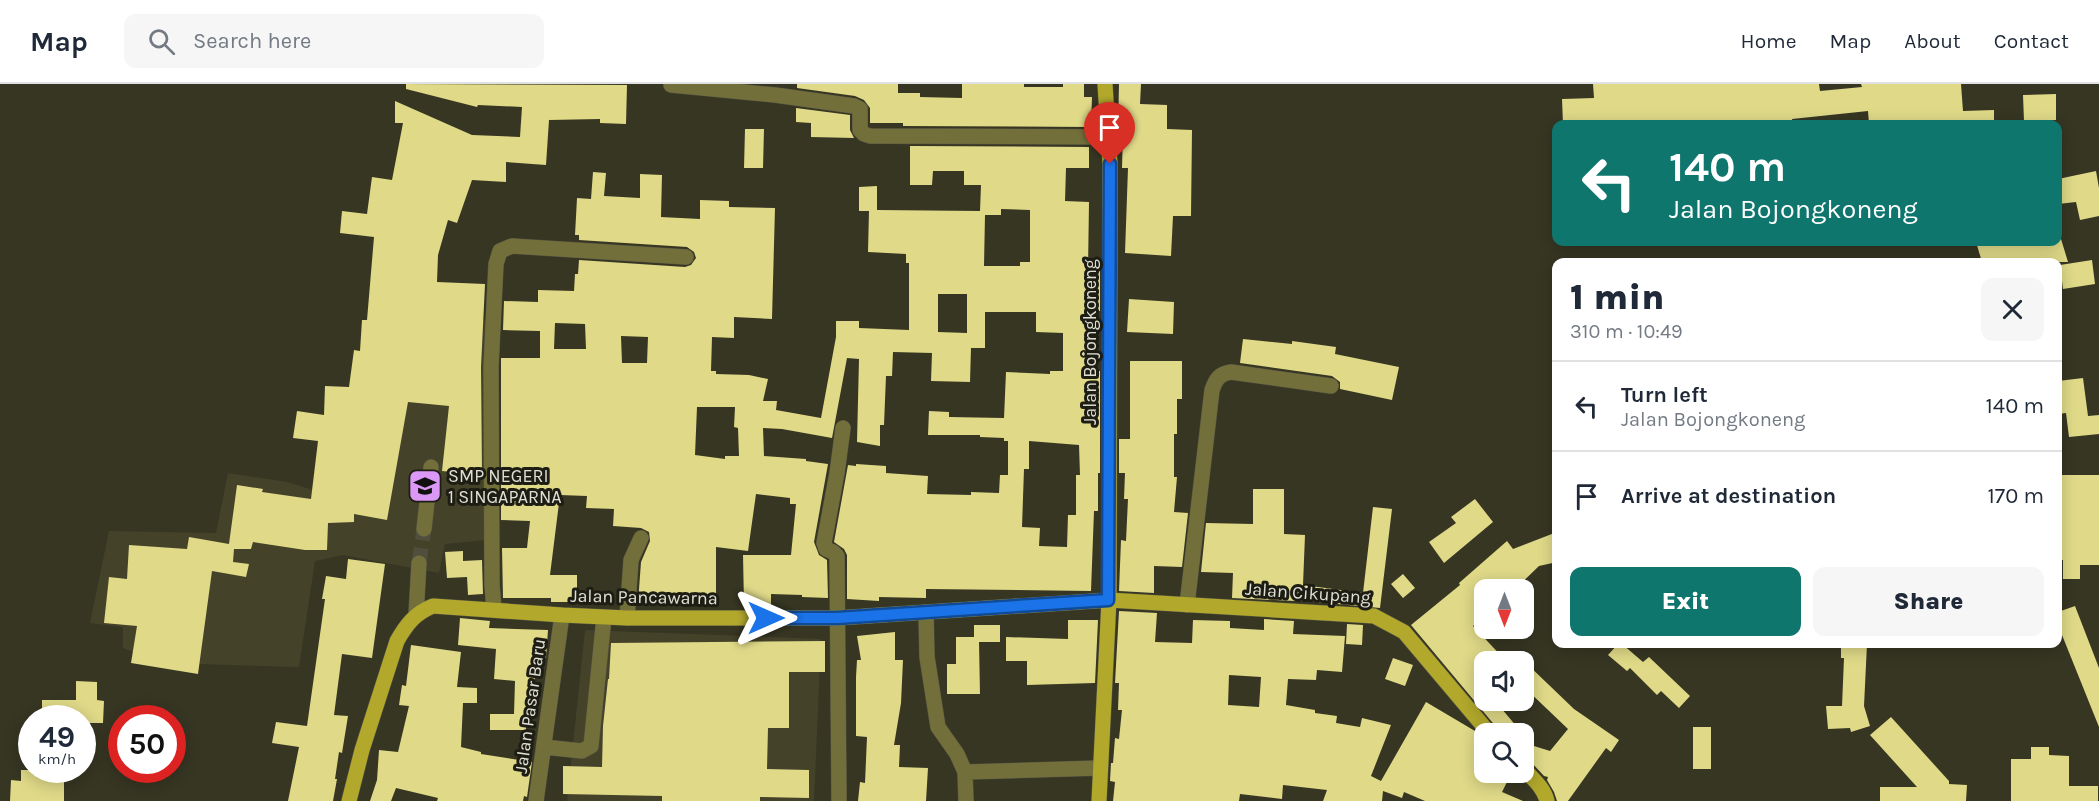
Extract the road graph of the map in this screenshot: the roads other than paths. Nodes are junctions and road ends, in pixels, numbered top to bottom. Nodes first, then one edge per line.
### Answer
1 (1105, 84) edge
2 (671, 85) edge
3 (1109, 137) junction
4 (686, 257) dead end
5 (1331, 387) dead end
6 (843, 428) dead end
7 (431, 467) dead end
8 (424, 529) tunnel mouth
9 (641, 538) dead end
10 (419, 562) tunnel mouth
11 (1108, 600) junction
12 (1187, 605) junction
13 (494, 610) junction
14 (926, 613) junction
15 (416, 615) junction
16 (562, 615) junction
17 (604, 617) junction
18 (627, 618) junction
19 (837, 618) junction
20 (1481, 723) edge
21 (544, 747) junction
22 (1100, 768) junction
23 (965, 772) junction
24 (1534, 780) edge
25 (349, 801) edge
26 (536, 801) edge
27 (839, 801) edge
28 (966, 801) edge
29 (1099, 801) edge
30 (1547, 801) edge

1 - 3 main road, Jalan Bojongkoneng
2 - 3 street
3 - 11 main road, Jalan Bojongkoneng
4 - 13 street
5 - 12 street
6 - 19 street
7 - 8 street
9 - 18 street
10 - 15 street
11 - 12 main road, Jalan Cikupang
11 - 14 main road, Jalan Pancawarna
11 - 22 main road, Jalan Bojongkoneng
12 - 20 main road, Jalan Cikupang
13 - 15 main road, Jalan Pancawarna
13 - 16 main road, Jalan Pancawarna
14 - 19 main road, Jalan Pancawarna
14 - 23 street
15 - 25 main road
16 - 17 main road, Jalan Pancawarna
16 - 21 street, Jalan Pasar Baru
17 - 18 main road, Jalan Pancawarna
17 - 21 street
18 - 19 main road, Jalan Pancawarna
19 - 27 street
21 - 26 street, Jalan Pasar Baru
22 - 23 street
22 - 29 main road, Jalan Bojongkoneng
23 - 28 street
24 - 30 main road

